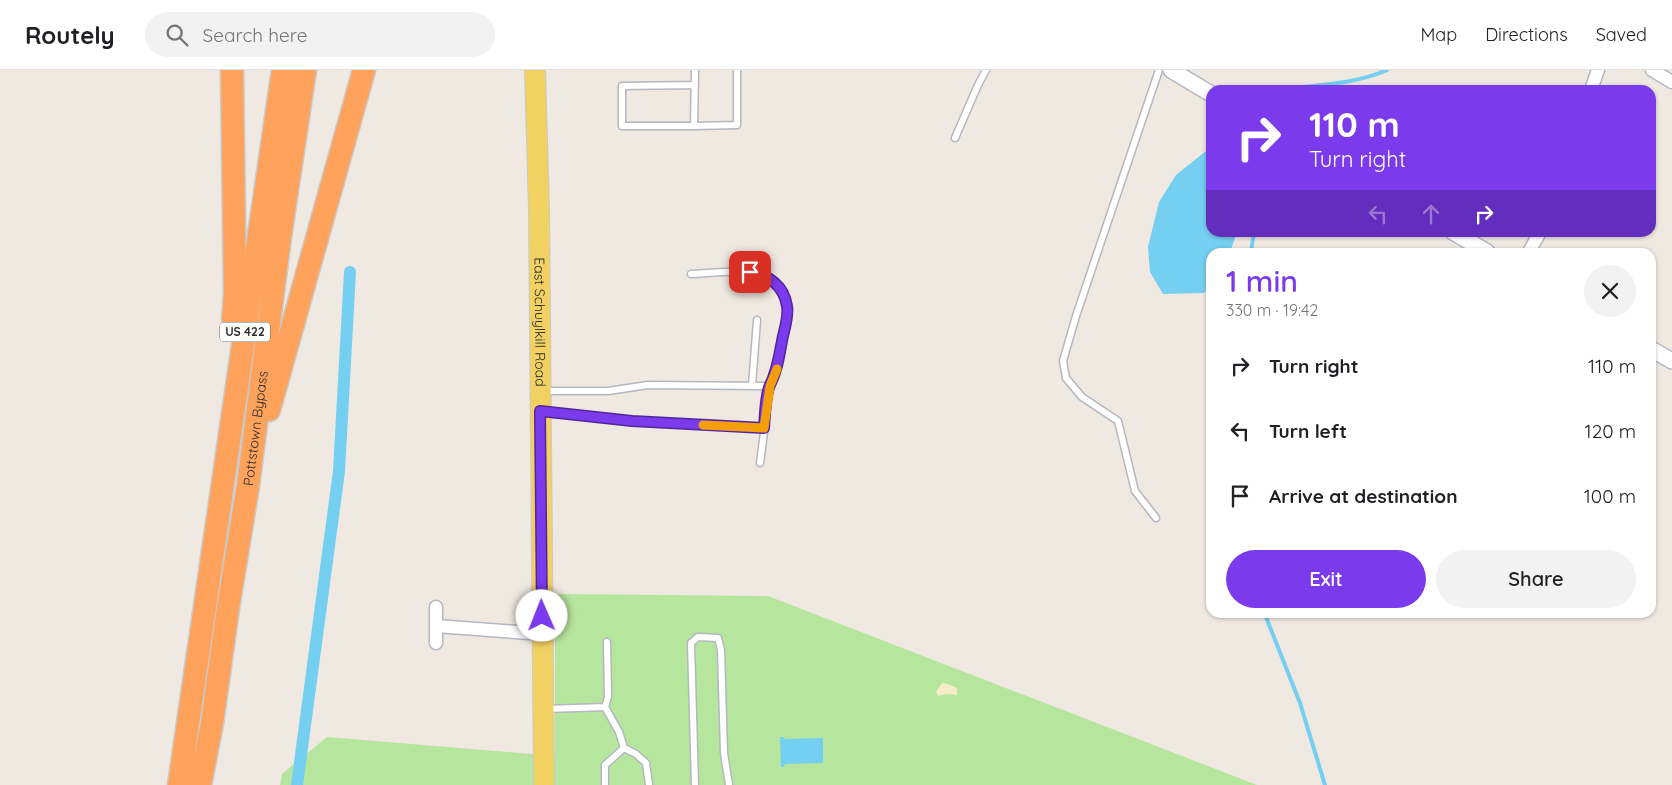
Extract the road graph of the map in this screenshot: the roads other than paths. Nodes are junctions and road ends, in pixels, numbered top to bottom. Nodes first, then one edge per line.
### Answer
1 (232, 70) edge
2 (283, 70) edge
3 (305, 70) edge
4 (364, 70) edge
5 (536, 70) edge
6 (694, 70) edge
7 (737, 70) edge
8 (986, 70) edge
9 (1159, 70) edge
10 (1171, 70) edge
11 (1598, 70) edge
12 (1652, 70) edge
13 (1672, 82) edge
14 (1593, 85) edge
15 (694, 86) junction
16 (1206, 91) edge
17 (694, 126) junction
18 (955, 138) dead end
19 (1462, 237) edge
20 (1537, 237) edge
21 (1480, 248) edge
22 (1531, 248) edge
23 (691, 274) dead end
24 (757, 320) dead end
25 (1656, 352) edge
26 (1672, 361) edge
27 (752, 386) junction
28 (770, 386) junction
29 (540, 390) junction
30 (540, 411) junction
31 (764, 428) junction
32 (760, 463) dead end
33 (248, 486) junction
34 (1156, 518) dead end
35 (207, 593) junction
36 (436, 607) dead end
37 (436, 626) junction
38 (542, 634) junction
39 (607, 642) dead end
40 (436, 643) dead end
41 (605, 707) junction
42 (543, 709) junction
43 (624, 748) junction
44 (179, 785) edge
45 (200, 785) edge
46 (544, 785) edge
47 (606, 785) edge
48 (649, 785) edge
49 (695, 785) edge
50 (729, 785) edge

1 - 35 highway
2 - 35 highway, Pottstown Bypass / US 422
3 - 33 highway, Pottstown Bypass / US 422
4 - 33 highway
5 - 29 main road, East Schuylkill Road
6 - 15 lane
7 - 17 lane
8 - 18 lane
9 - 34 lane
10 - 16 street
11 - 14 street
12 - 13 street
15 - 17 lane
15 - 17 lane
19 - 21 street
20 - 22 street
23 - 28 lane
24 - 27 lane
25 - 26 street
27 - 28 lane
27 - 29 lane
28 - 31 lane
29 - 30 main road, East Schuylkill Road
30 - 31 lane
30 - 38 main road, East Schuylkill Road
31 - 32 lane
33 - 45 highway, Pottstown Bypass / US 422
35 - 44 highway, Pottstown Bypass / US 422
36 - 37 street
37 - 38 street
37 - 40 street
38 - 42 main road, East Schuylkill Road
39 - 41 lane
41 - 42 lane
41 - 43 lane
42 - 46 main road, East Schuylkill Road
43 - 47 lane
43 - 48 lane
49 - 50 lane

